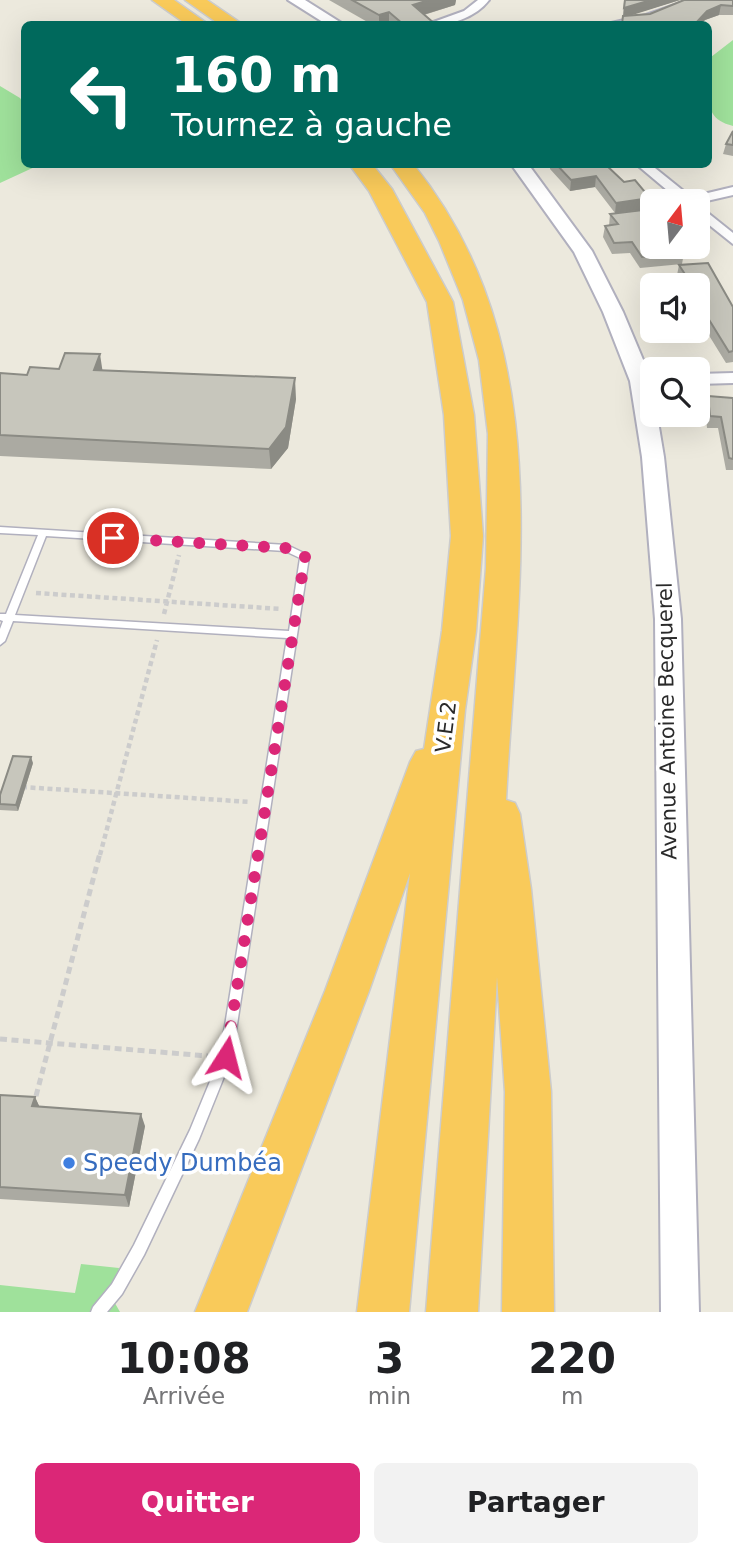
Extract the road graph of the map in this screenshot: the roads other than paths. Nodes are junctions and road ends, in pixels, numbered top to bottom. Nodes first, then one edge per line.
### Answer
1 (161, 0) edge
2 (194, 0) edge
3 (295, 0) edge
4 (484, 0) edge
5 (699, 0) edge
6 (193, 21) edge
7 (227, 21) edge
8 (331, 21) edge
9 (443, 21) edge
10 (630, 21) edge
11 (363, 168) edge
12 (404, 168) edge
13 (522, 168) edge
14 (647, 168) edge
15 (674, 189) edge
16 (733, 191) edge
17 (710, 196) edge
18 (710, 220) edge
19 (733, 240) edge
20 (640, 367) edge
21 (733, 378) edge
22 (710, 379) edge
23 (651, 427) edge
24 (0, 530) edge
25 (43, 533) junction
26 (5, 617) edge
27 (292, 635) junction
28 (0, 641) edge
29 (447, 710) junction
30 (490, 734) junction
31 (98, 1312) edge
32 (221, 1312) edge
33 (383, 1312) edge
34 (452, 1312) edge
35 (528, 1312) edge
36 (680, 1312) edge

1 - 6 highway
2 - 7 highway
3 - 8 street
4 - 9 street
5 - 10 street
11 - 29 highway, V.E.2
12 - 30 highway, V.E.2
13 - 20 street, Avenue Antoine Becquerel
14 - 15 street
16 - 17 street
18 - 19 street
21 - 22 street
23 - 36 street, Avenue Antoine Becquerel
24 - 25 lane
25 - 26 lane
25 - 27 lane
26 - 27 lane
26 - 28 lane
27 - 31 lane
29 - 32 highway
29 - 33 highway, V.E.2
30 - 34 highway, V.E.2
30 - 35 highway

